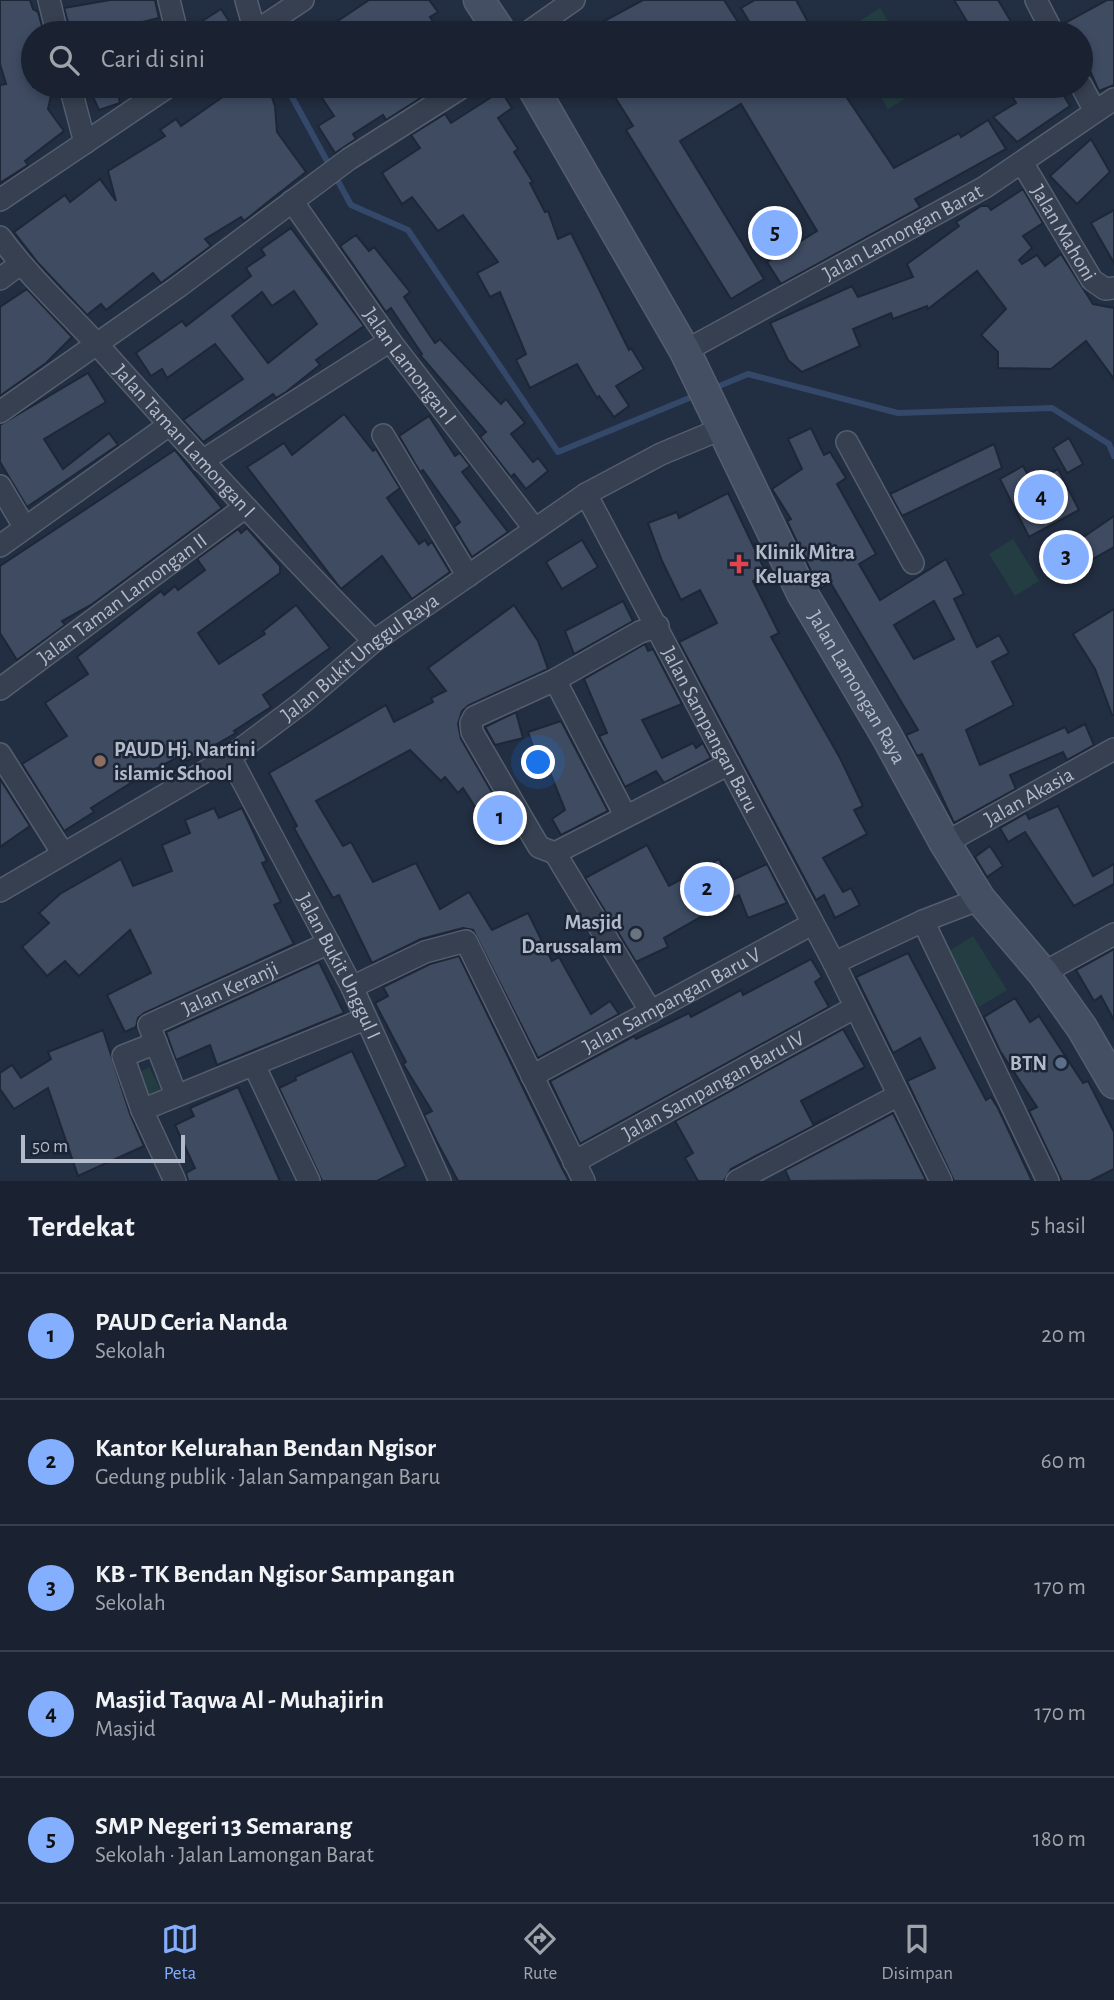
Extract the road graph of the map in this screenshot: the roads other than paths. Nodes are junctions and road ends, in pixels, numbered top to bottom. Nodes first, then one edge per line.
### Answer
1 (49, 0) edge
2 (169, 0) edge
3 (246, 0) edge
4 (478, 0) edge
5 (574, 0) edge
6 (1036, 0) edge
7 (298, 4) edge
8 (54, 21) edge
9 (174, 21) edge
10 (251, 21) edge
11 (272, 21) edge
12 (493, 21) edge
13 (544, 21) edge
14 (1047, 21) edge
15 (73, 98) edge
16 (151, 98) edge
17 (445, 98) edge
18 (539, 98) edge
19 (1088, 98) edge
20 (1114, 99) edge
21 (1095, 111) junction
22 (85, 143) junction
23 (1023, 164) junction
24 (0, 200) edge
25 (292, 201) junction
26 (0, 237) edge
27 (20, 264) junction
28 (0, 279) edge
29 (1111, 287) edge
30 (390, 341) junction
31 (97, 344) junction
32 (687, 354) junction
33 (0, 412) edge
34 (169, 425) junction
35 (719, 425) junction
36 (383, 435) dead end
37 (847, 442) dead end
38 (202, 461) junction
39 (0, 486) edge
40 (586, 494) junction
41 (244, 508) junction
42 (25, 528) junction
43 (534, 528) junction
44 (0, 546) edge
45 (913, 563) dead end
46 (468, 576) junction
47 (658, 626) junction
48 (373, 641) junction
49 (555, 680) junction
50 (0, 689) edge
51 (1114, 749) edge
52 (0, 754) edge
53 (230, 757) junction
54 (729, 764) junction
55 (625, 815) junction
56 (945, 844) junction
57 (62, 852) junction
58 (555, 853) junction
59 (0, 891) edge
60 (980, 899) junction
61 (923, 921) junction
62 (812, 925) junction
63 (1114, 934) edge
64 (329, 943) junction
65 (834, 963) junction
66 (1043, 973) junction
67 (352, 986) junction
68 (854, 1008) junction
69 (651, 1012) junction
70 (365, 1019) junction
71 (156, 1043) junction
72 (254, 1065) junction
73 (532, 1076) junction
74 (1114, 1083) edge
75 (176, 1095) junction
76 (897, 1096) junction
77 (142, 1110) junction
78 (579, 1171) edge
79 (172, 1174) edge
80 (431, 1178) edge
81 (939, 1180) edge
82 (309, 1181) edge
83 (737, 1181) edge
84 (1048, 1181) edge

1 - 8 street
2 - 9 street
3 - 10 street
4 - 12 street
5 - 13 street
6 - 14 street
7 - 11 street
15 - 22 street
16 - 22 street
17 - 25 street
18 - 32 street, Jalan Lamongan Raya
19 - 21 street
20 - 21 street, Jalan Lamongan Barat
21 - 23 street, Jalan Lamongan Barat
22 - 24 street
23 - 29 street, Jalan Mahoni
23 - 32 street, Jalan Lamongan Barat
25 - 30 street, Jalan Lamongan I
25 - 31 street
26 - 27 street, Jalan Taman Lamongan I
27 - 28 street
27 - 31 street, Jalan Taman Lamongan I
30 - 38 street
30 - 43 street, Jalan Lamongan I
31 - 33 street
31 - 34 street, Jalan Taman Lamongan I
32 - 35 street, Jalan Lamongan Raya
34 - 38 street, Jalan Taman Lamongan I
34 - 42 street
35 - 40 street, Jalan Bukit Unggul Raya
35 - 56 street, Jalan Lamongan Raya
36 - 46 street
37 - 45 street
38 - 41 street, Jalan Taman Lamongan I
39 - 42 street
40 - 43 street, Jalan Bukit Unggul Raya
40 - 47 street, Jalan Sampangan Baru
41 - 48 street, Jalan Taman Lamongan I
41 - 50 street, Jalan Taman Lamongan II
42 - 44 street
43 - 46 street, Jalan Bukit Unggul Raya
46 - 48 street, Jalan Bukit Unggul Raya
47 - 49 street
47 - 54 street, Jalan Sampangan Baru
48 - 53 street, Jalan Bukit Unggul Raya
49 - 55 street
49 - 58 street
51 - 56 street, Jalan Akasia
52 - 57 street
53 - 57 street, Jalan Bukit Unggul Raya
53 - 64 street, Jalan Bukit Unggul I
54 - 55 street
54 - 62 street, Jalan Sampangan Baru
55 - 58 street
56 - 60 street, Jalan Lamongan Raya
57 - 59 street, Jalan Bukit Unggul Raya
58 - 69 street
60 - 61 street
60 - 66 street, Jalan Lamongan Raya
61 - 65 street
61 - 84 street
62 - 65 street, Jalan Sampangan Baru
62 - 69 street, Jalan Sampangan Baru V
63 - 66 street
64 - 67 street, Jalan Bukit Unggul I
64 - 71 street, Jalan Keranji
65 - 68 street, Jalan Sampangan Baru
66 - 74 street, Jalan Lamongan Raya
67 - 70 street, Jalan Bukit Unggul I
67 - 73 street
68 - 76 street, Jalan Sampangan Baru
68 - 78 street, Jalan Sampangan Baru IV
69 - 73 street, Jalan Sampangan Baru V
70 - 72 street
70 - 80 street, Jalan Bukit Unggul I
71 - 75 street
71 - 77 street
72 - 75 street
72 - 82 street
73 - 78 street
75 - 77 street
76 - 81 street, Jalan Sampangan Baru
76 - 83 street
77 - 79 street

